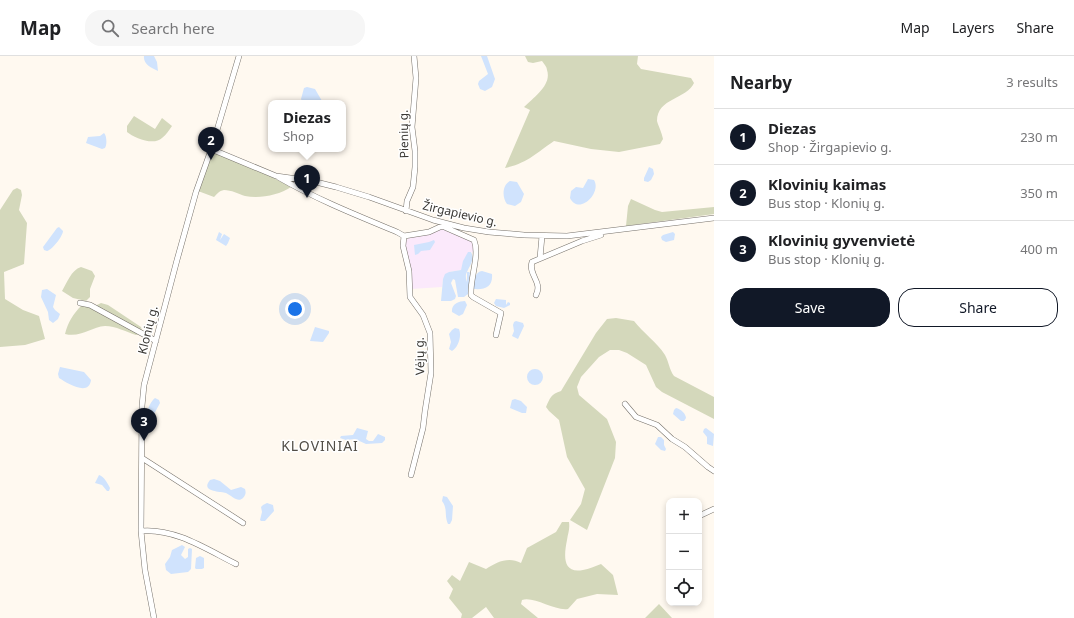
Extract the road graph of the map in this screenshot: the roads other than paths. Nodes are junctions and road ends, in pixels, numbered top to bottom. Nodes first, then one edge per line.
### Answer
1 (239, 56) edge
2 (414, 56) edge
3 (211, 149) junction
4 (276, 176) junction
5 (301, 179) junction
6 (298, 189) junction
7 (406, 211) junction
8 (714, 218) edge
9 (442, 225) junction
10 (601, 235) dead end
11 (404, 236) junction
12 (542, 236) junction
13 (540, 258) junction
14 (536, 296) dead end
15 (80, 303) dead end
16 (496, 335) dead end
17 (156, 341) junction
18 (625, 404) dead end
19 (142, 458) junction
20 (714, 471) edge
21 (411, 475) dead end
22 (714, 509) edge
23 (702, 515) edge
24 (244, 523) dead end
25 (141, 531) junction
26 (236, 564) dead end
27 (154, 618) edge

1 - 3 street, Klonių g.
2 - 7 street, Pienių g.
3 - 4 street, Žirgapievio g.
3 - 17 street, Klonių g.
4 - 5 street, Žirgapievio g.
4 - 6 street
5 - 6 street
5 - 7 street, Žirgapievio g.
6 - 11 street
7 - 9 street, Žirgapievio g.
8 - 12 street, Žirgapievio g.
9 - 11 street
9 - 12 street, Žirgapievio g.
9 - 16 street
10 - 13 street
11 - 21 street, Vėjų g.
12 - 13 street
13 - 14 street
15 - 17 street
17 - 19 street, Klonių g.
18 - 20 street
19 - 24 street
19 - 25 street, Klonių g.
22 - 23 street
25 - 26 street
25 - 27 street, Klonių g.

